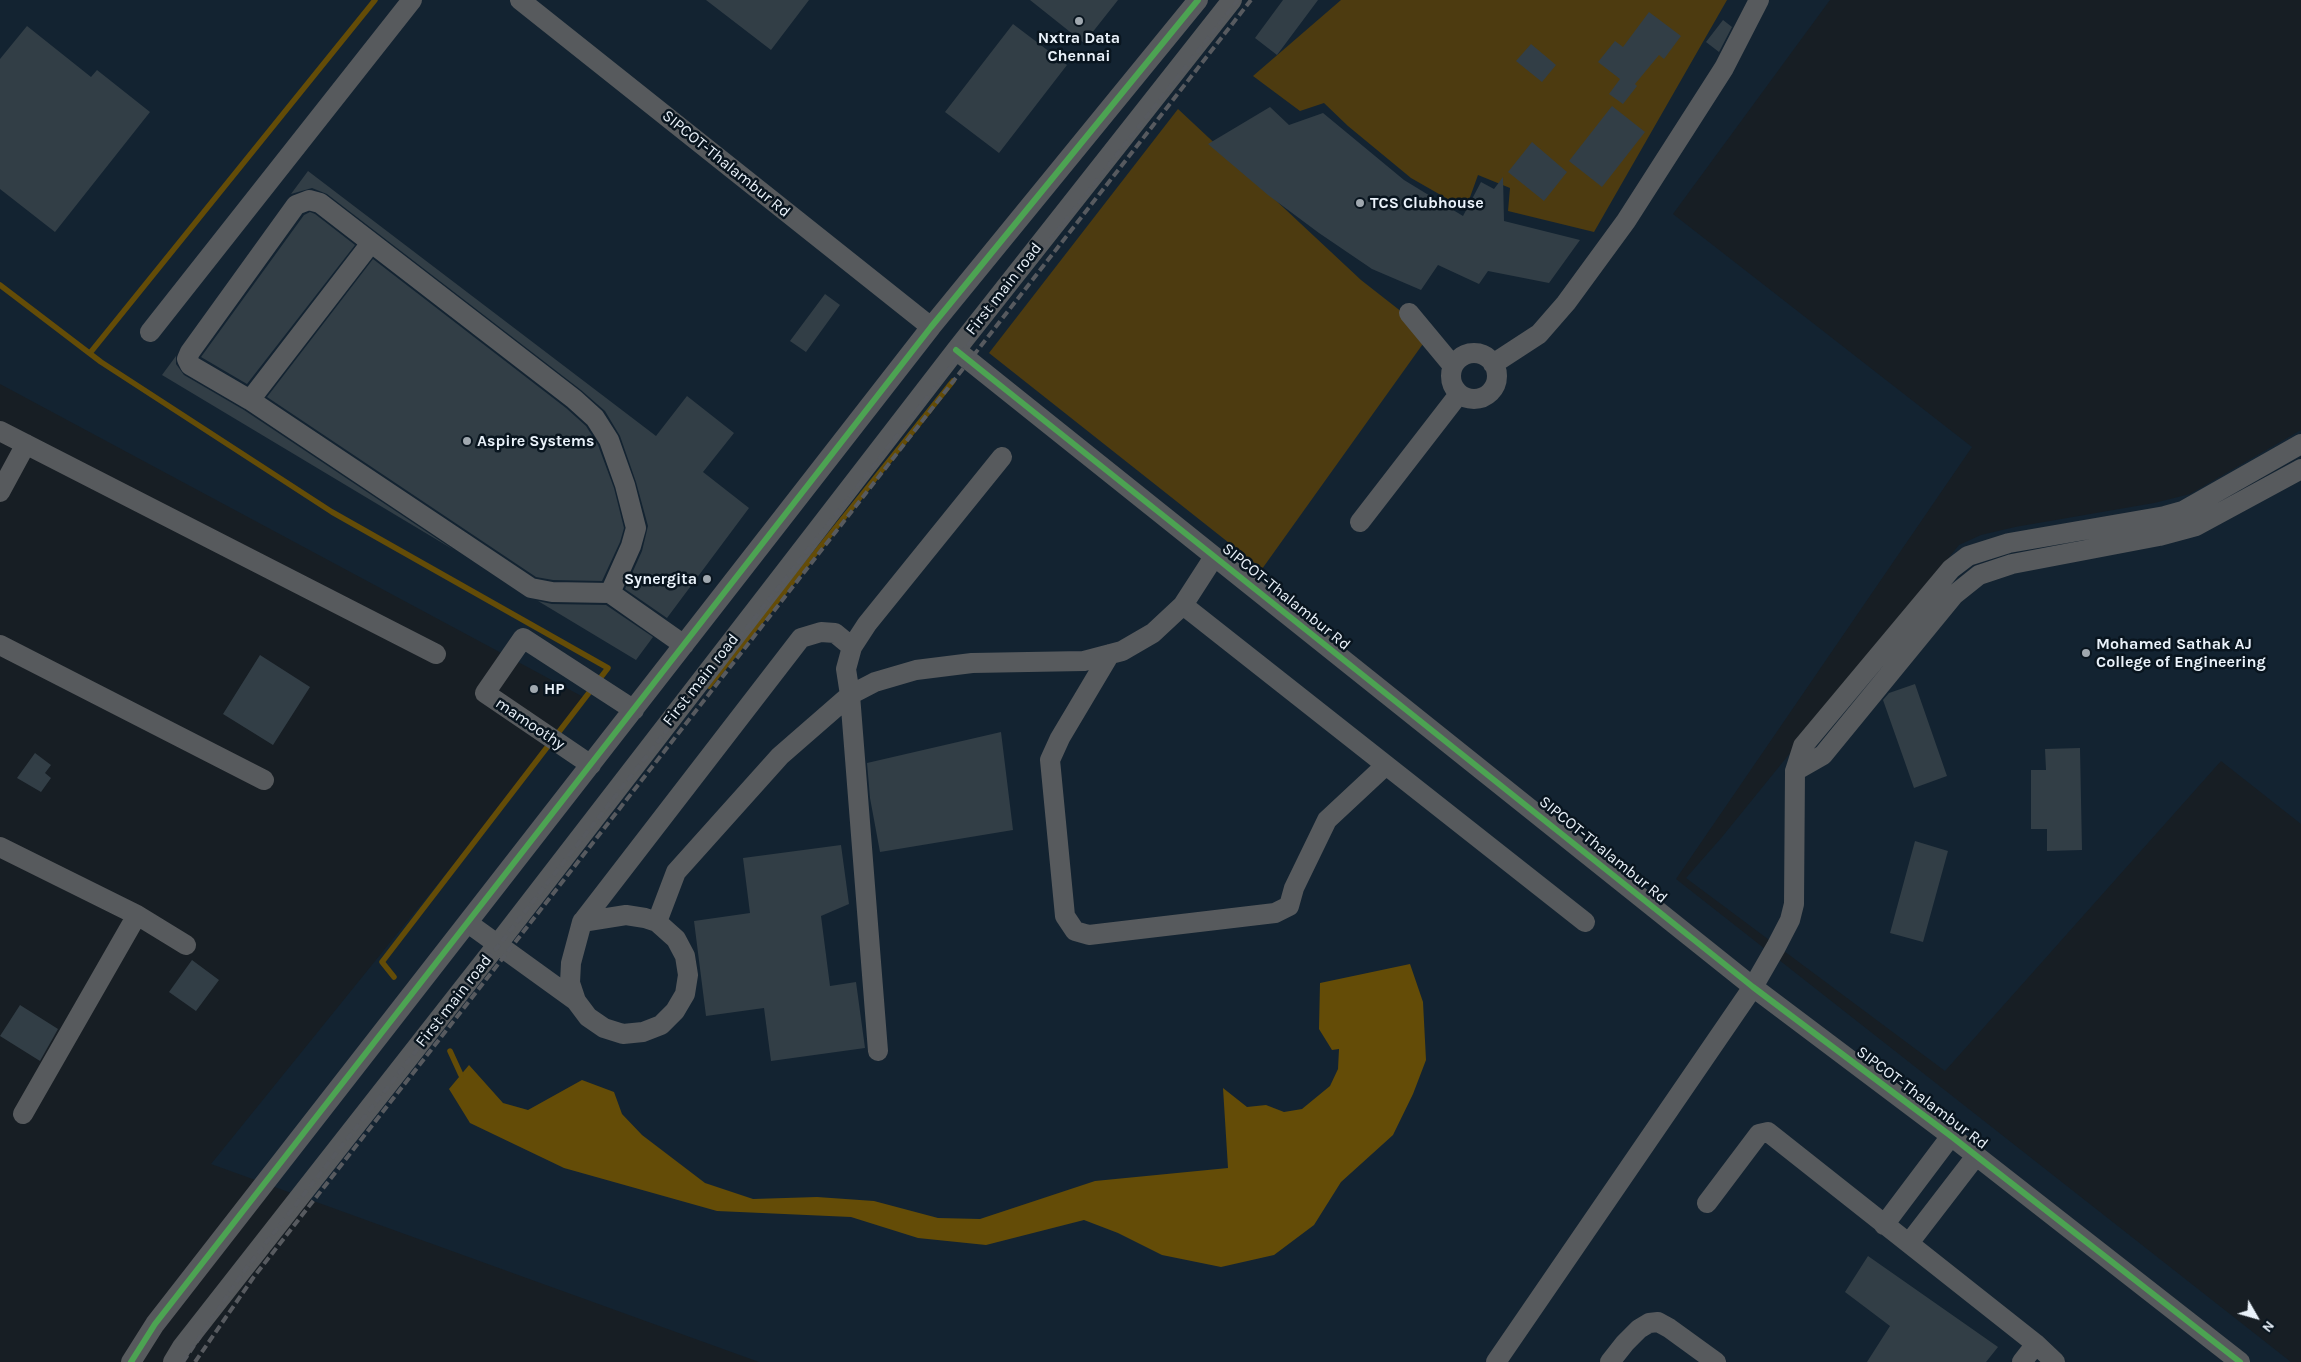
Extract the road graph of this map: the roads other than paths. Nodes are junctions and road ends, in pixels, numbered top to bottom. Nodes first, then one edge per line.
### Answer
1 (412, 0) edge
2 (520, 0) edge
3 (1232, 0) edge
4 (1759, 0) edge
5 (1191, 2) edge
6 (371, 243) junction
7 (1410, 314) dead end
8 (931, 327) junction
9 (150, 332) dead end
10 (956, 350) junction
11 (1493, 364) junction
12 (1453, 366) junction
13 (1459, 394) junction
14 (250, 400) junction
15 (0, 431) edge
16 (26, 444) junction
17 (2301, 444) edge
18 (1002, 457) dead end
19 (2301, 469) edge
20 (0, 492) edge
21 (1360, 522) dead end
22 (1214, 557) junction
23 (610, 593) junction
24 (1183, 605) junction
25 (684, 645) junction
26 (0, 646) edge
27 (852, 647) junction
28 (436, 654) dead end
29 (1110, 654) junction
30 (850, 695) junction
31 (634, 710) junction
32 (591, 765) junction
33 (1386, 765) junction
34 (1795, 771) junction
35 (264, 780) dead end
36 (0, 846) edge
37 (137, 915) junction
38 (582, 922) junction
39 (657, 922) junction
40 (1585, 922) dead end
41 (468, 923) junction
42 (186, 945) dead end
43 (497, 945) junction
44 (1753, 987) junction
45 (576, 1002) junction
46 (878, 1051) dead end
47 (23, 1114) dead end
48 (1951, 1136) junction
49 (1976, 1156) junction
50 (1707, 1203) dead end
51 (1884, 1225) junction
52 (1909, 1243) junction
53 (2036, 1344) junction
54 (131, 1362) edge
55 (173, 1362) edge
56 (1496, 1362) edge
57 (1610, 1362) edge
58 (1716, 1362) edge
59 (2022, 1362) edge
60 (2055, 1362) edge
61 (2240, 1362) edge

1 - 9 street
2 - 8 street, SIPCOT-Thalambur Rd
3 - 10 street, First main road
4 - 11 street
5 - 8 street
6 - 14 street
6 - 14 street
6 - 23 street
7 - 12 street
8 - 25 street
10 - 22 street, SIPCOT-Thalambur Rd
10 - 43 street, First main road
11 - 12 street
11 - 13 street
12 - 13 street
13 - 21 street
14 - 23 street
15 - 16 street
16 - 20 street
16 - 28 street
17 - 34 street
18 - 27 street
19 - 34 street
22 - 24 street
22 - 44 street, SIPCOT-Thalambur Rd
23 - 25 street
24 - 29 street
24 - 33 street
25 - 31 street
26 - 35 street
27 - 30 street
27 - 38 street
29 - 30 street
29 - 33 street
30 - 39 street
30 - 46 street
31 - 32 street
31 - 32 street, mamoothy
32 - 41 street
33 - 40 street
34 - 44 street
36 - 37 street
37 - 42 street
37 - 47 street
38 - 39 street
38 - 45 street
39 - 45 street
41 - 43 street
41 - 54 street
43 - 45 street
43 - 55 street, First main road
44 - 48 street, SIPCOT-Thalambur Rd
44 - 56 street
48 - 49 street, SIPCOT-Thalambur Rd
48 - 51 street
49 - 52 street
49 - 61 street, SIPCOT-Thalambur Rd
50 - 51 street
51 - 52 street
52 - 53 street
53 - 59 street
53 - 60 street
57 - 58 street

